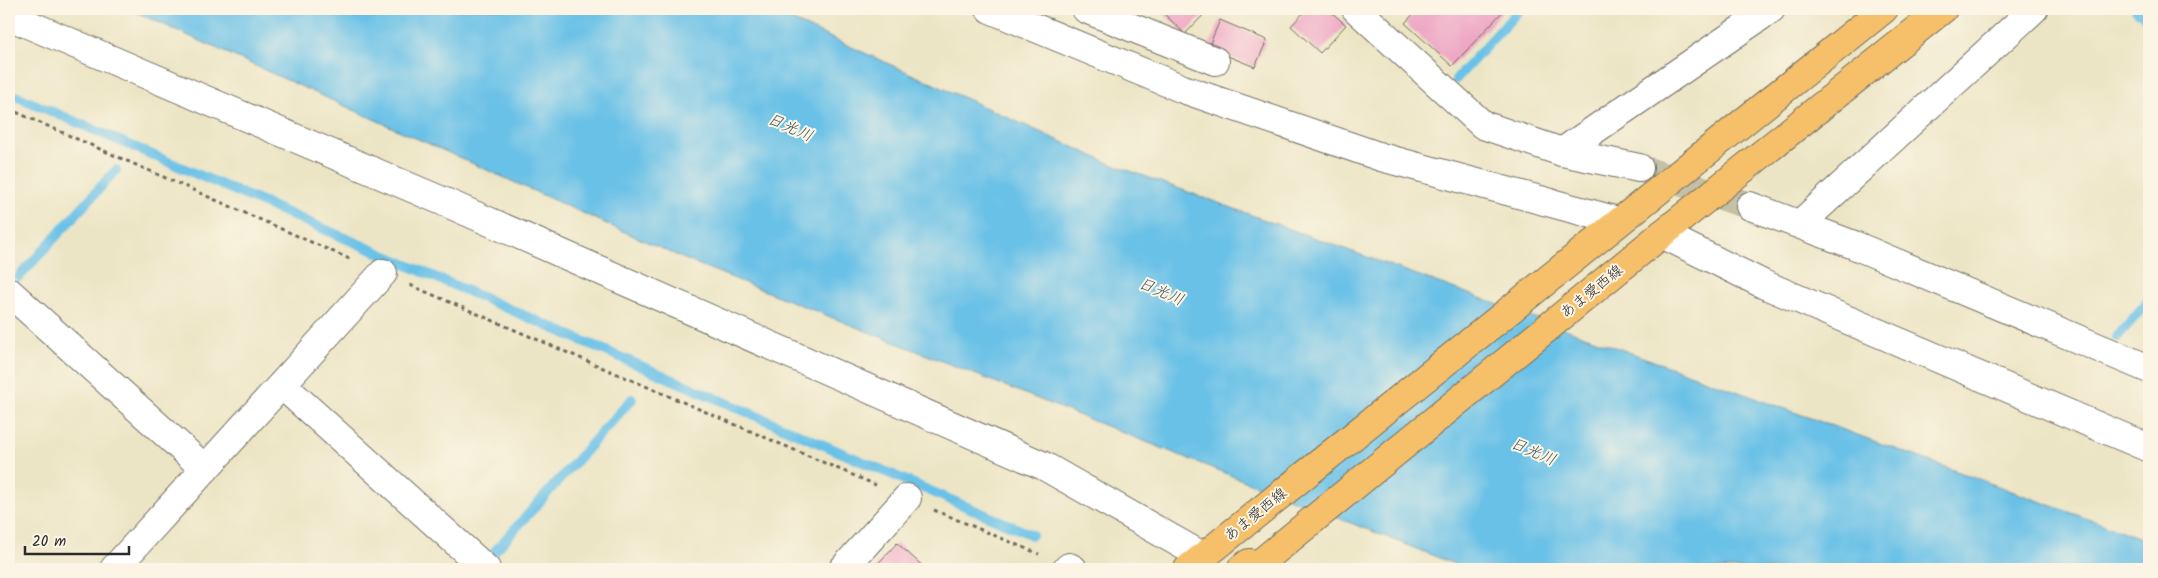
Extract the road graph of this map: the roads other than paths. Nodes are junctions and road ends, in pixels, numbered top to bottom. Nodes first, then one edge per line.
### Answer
1 (990, 9) edge
2 (1086, 9) edge
3 (1356, 9) edge
4 (1884, 9) edge
5 (1943, 9) edge
6 (2034, 9) edge
7 (1761, 11) edge
8 (9, 16) edge
9 (1215, 61) dead end
10 (1562, 152) junction
11 (1639, 168) tunnel mouth
12 (1750, 206) tunnel mouth
13 (1618, 221) junction
14 (1800, 224) junction
15 (1662, 234) junction
16 (383, 273) road end
17 (9, 292) edge
18 (2149, 369) edge
19 (282, 385) junction
20 (2149, 448) edge
21 (205, 470) junction
22 (908, 498) road end
23 (1196, 563) edge
24 (1250, 566) edge
25 (114, 569) edge
26 (486, 569) edge
27 (843, 569) edge

1 - 13 street
2 - 9 street
3 - 10 street
4 - 13 main road, あま愛西線
5 - 15 main road, あま愛西線
6 - 14 street
7 - 10 street
8 - 23 street
10 - 11 street
12 - 14 street
13 - 23 main road, あま愛西線
14 - 18 street
15 - 20 street
15 - 24 main road, あま愛西線
16 - 19 street
17 - 21 street
19 - 21 street
19 - 26 street
21 - 25 street
22 - 27 street

